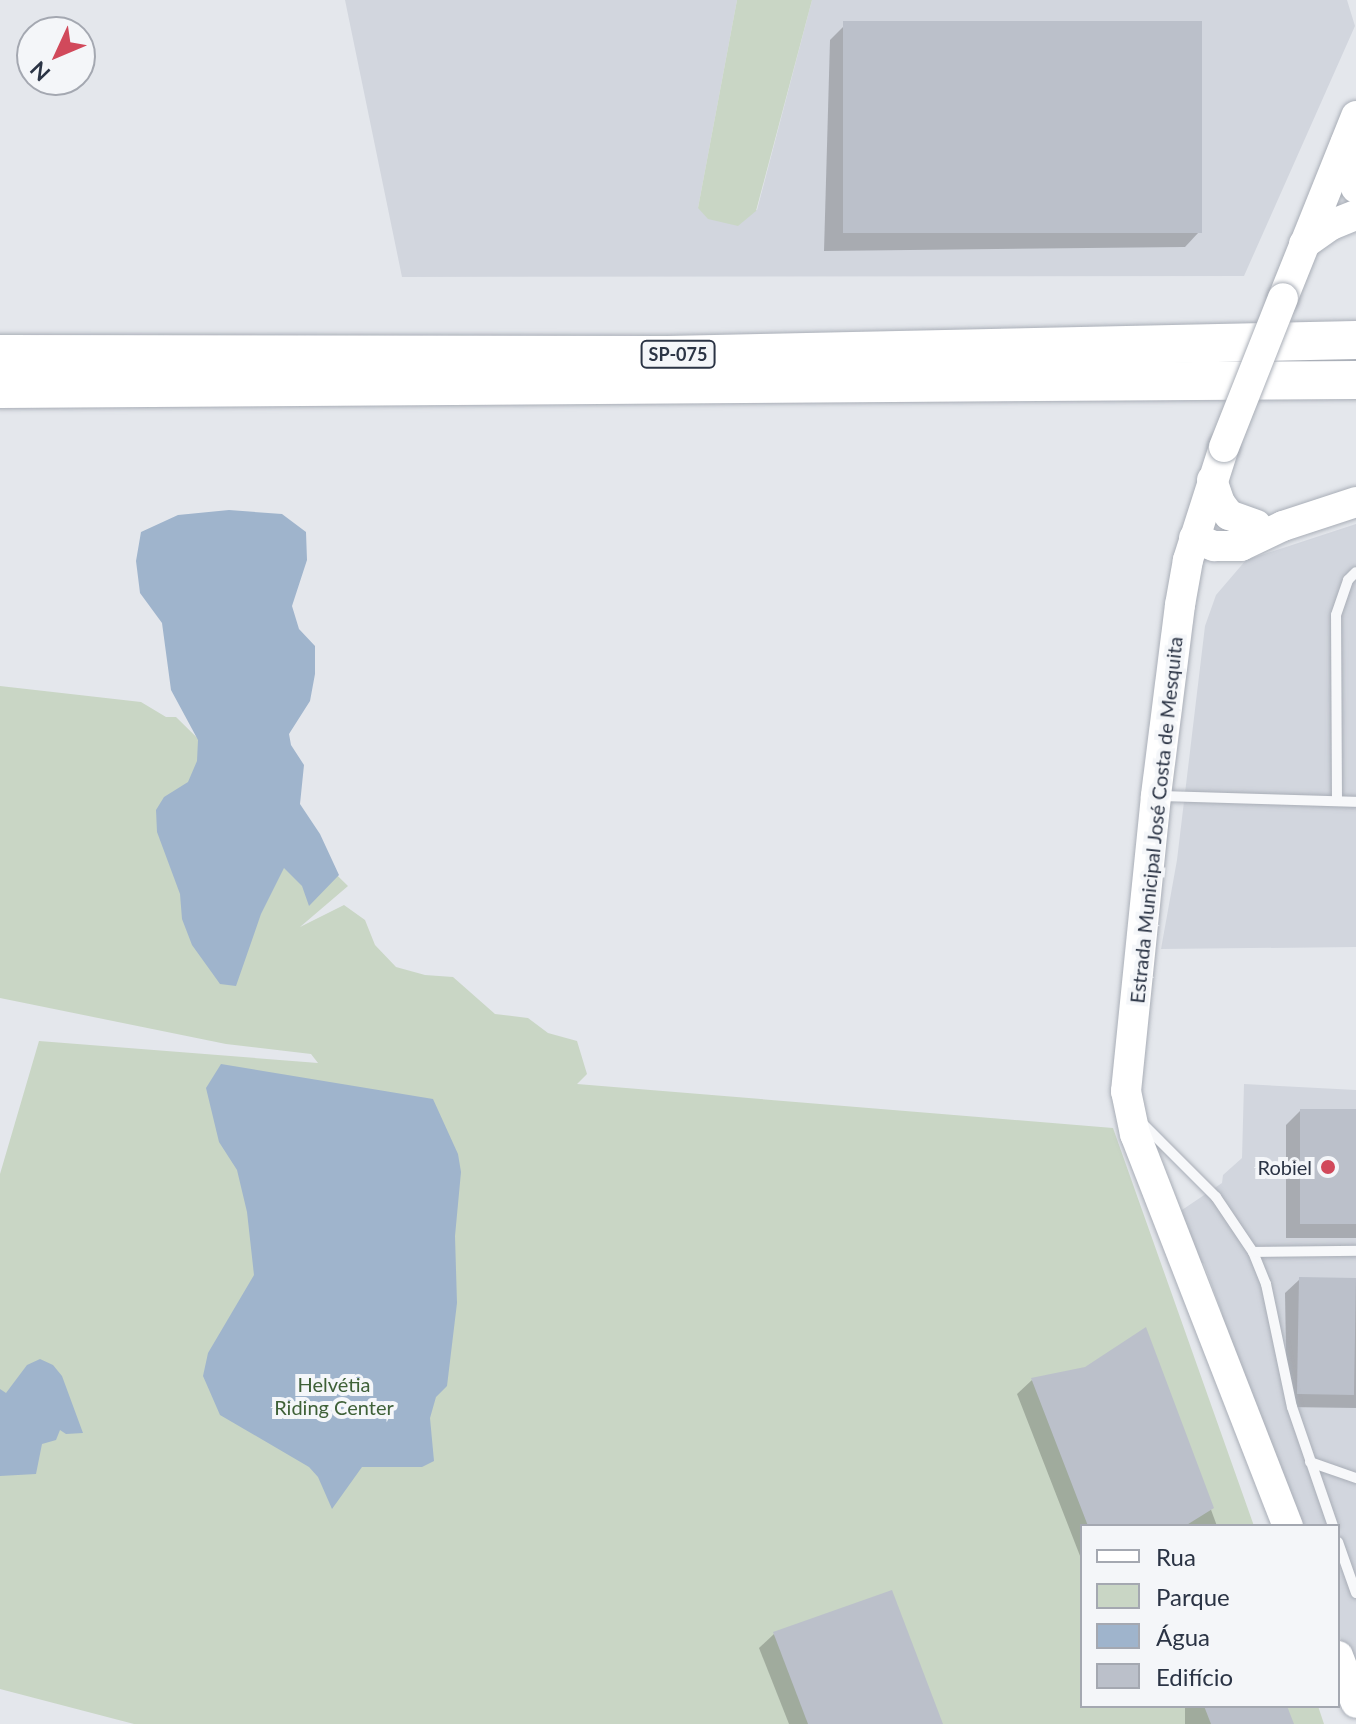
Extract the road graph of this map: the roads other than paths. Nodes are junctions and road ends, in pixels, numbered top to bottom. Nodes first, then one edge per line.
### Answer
1 (1351, 129) edge
2 (1356, 188) edge
3 (1324, 196) junction
4 (1356, 200) edge
5 (1356, 214) edge
6 (1304, 244) junction
7 (1356, 340) edge
8 (0, 354) edge
9 (1356, 380) edge
10 (0, 389) edge
11 (1212, 480) junction
12 (1356, 502) edge
13 (1260, 532) junction
14 (1194, 538) junction
15 (1356, 572) edge
16 (1180, 605) junction
17 (1156, 796) junction
18 (1337, 801) junction
19 (1356, 802) edge
20 (1129, 1111) junction
21 (1356, 1251) edge
22 (1253, 1252) junction
23 (1310, 1462) junction
24 (1356, 1478) edge
25 (1287, 1524) edge
26 (1332, 1524) edge
27 (1340, 1548) edge
28 (1356, 1593) edge
29 (1340, 1661) edge
30 (1356, 1703) edge

1 - 2 main road
1 - 3 main road, Estrada Municipal José Costa de Mesquita
3 - 4 main road
3 - 5 main road
3 - 6 main road, Estrada Municipal José Costa de Mesquita
5 - 6 main road
6 - 11 main road, Estrada Municipal José Costa de Mesquita, bridge
7 - 8 highway, SP-075
9 - 10 highway, SP-075
11 - 13 main road
11 - 14 main road, Estrada Municipal José Costa de Mesquita
12 - 13 main road
13 - 14 main road
13 - 16 main road
14 - 16 main road, Estrada Municipal José Costa de Mesquita
15 - 18 lane
16 - 17 main road, Estrada Municipal José Costa de Mesquita
17 - 18 lane
17 - 20 main road, Estrada Municipal José Costa de Mesquita
18 - 19 lane
20 - 22 lane
20 - 25 main road, Estrada Municipal José Costa de Mesquita
21 - 22 lane
22 - 23 lane
23 - 24 lane
23 - 26 lane
27 - 28 lane
29 - 30 main road

